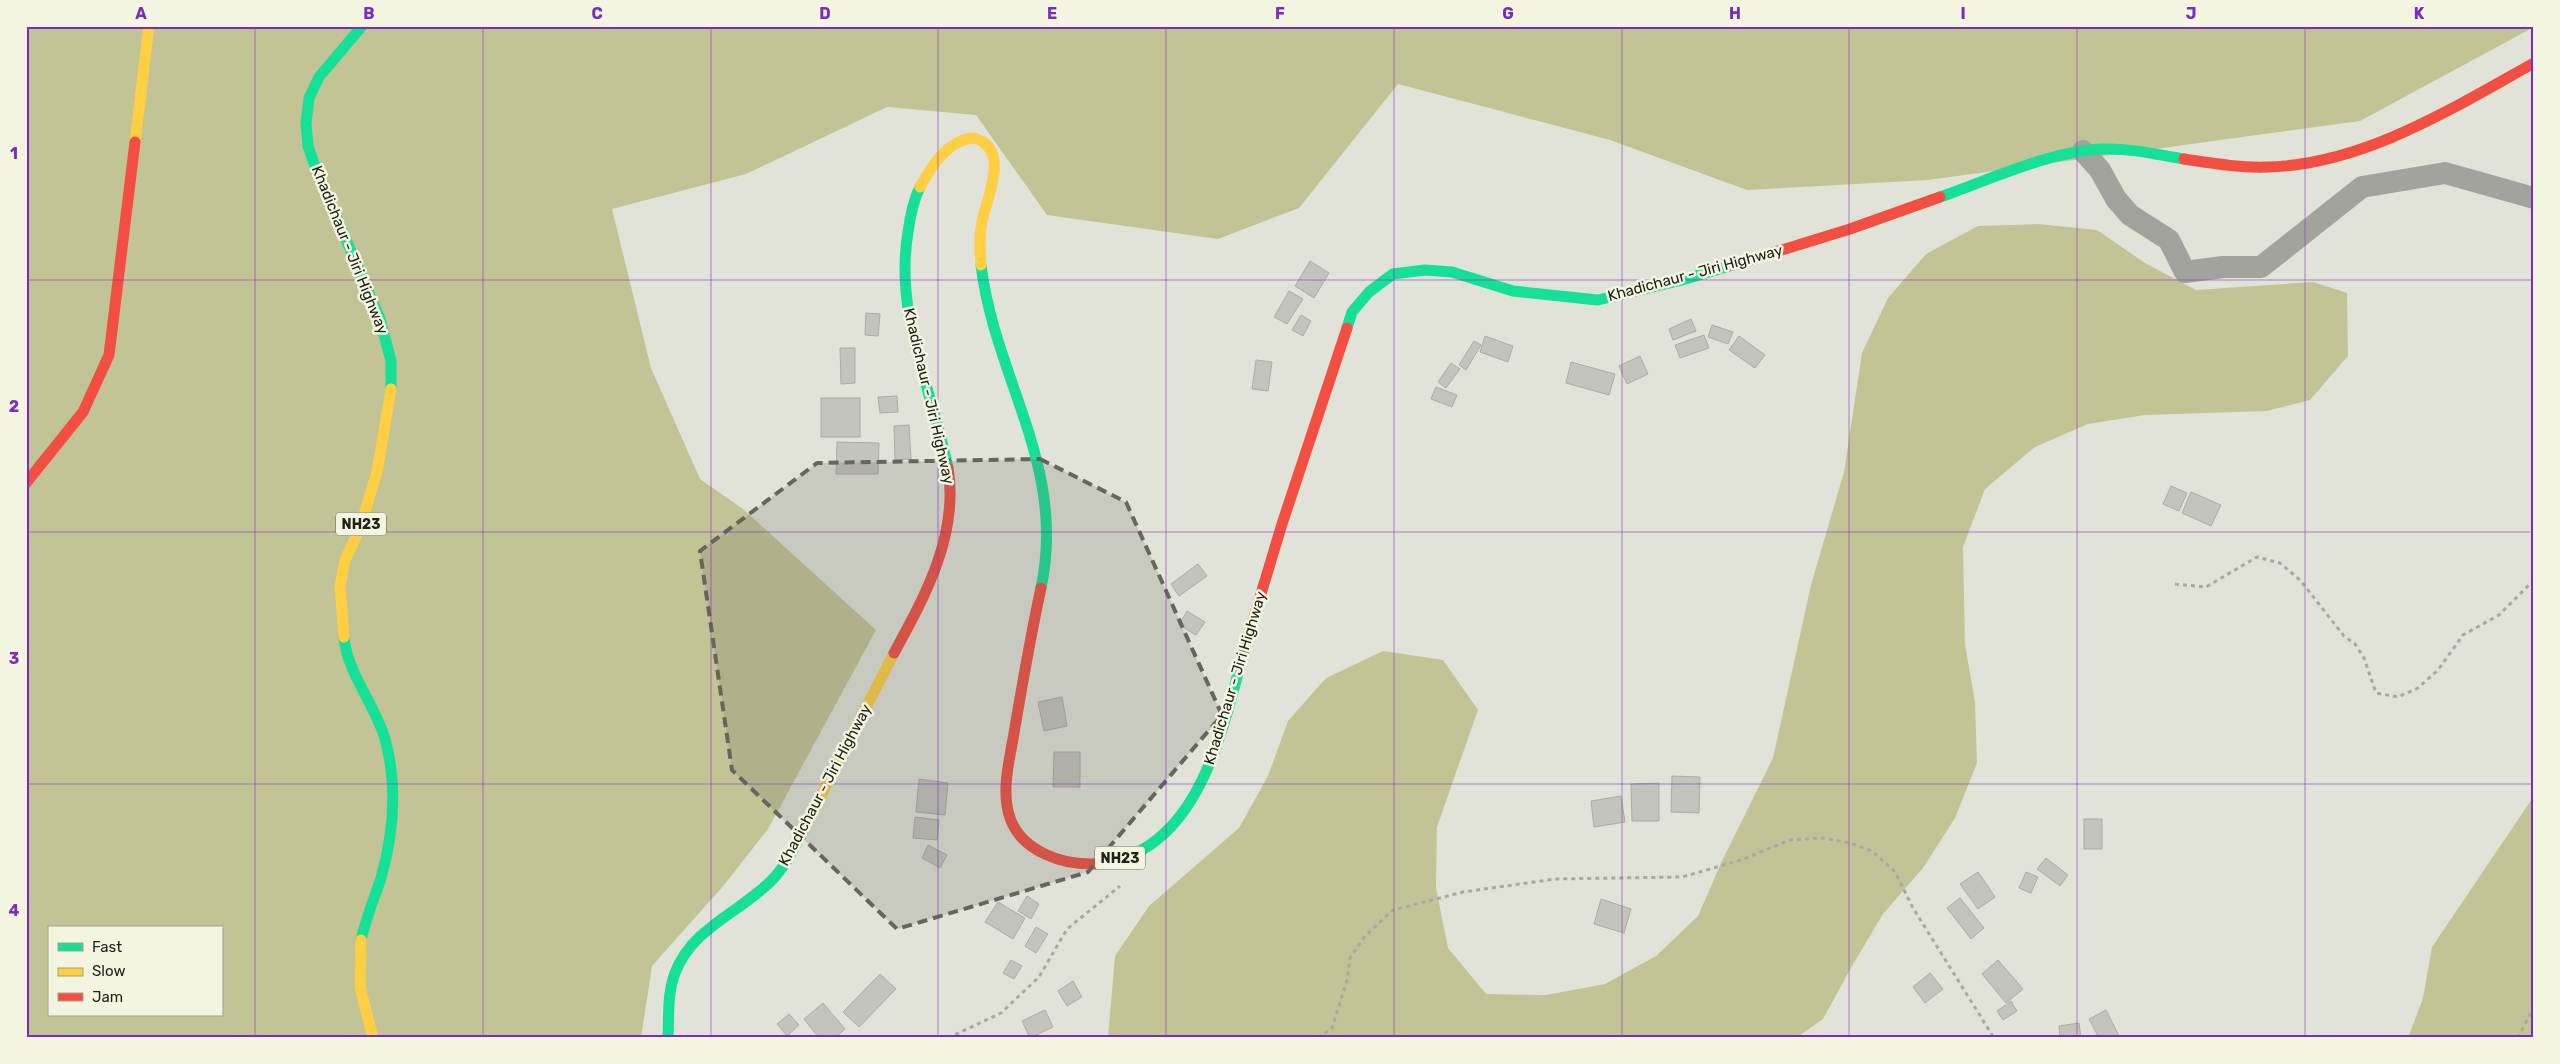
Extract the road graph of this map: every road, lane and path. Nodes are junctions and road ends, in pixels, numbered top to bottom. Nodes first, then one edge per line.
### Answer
1 (149, 26) edge
2 (362, 26) edge
3 (2534, 63) edge
4 (2083, 151) junction
5 (2534, 198) edge
6 (26, 483) edge
7 (2534, 580) edge
8 (2175, 584) dead end
9 (1135, 854) junction
10 (2534, 1006) edge
11 (373, 1038) edge
12 (668, 1038) edge
13 (948, 1038) edge
14 (1318, 1038) edge
15 (1994, 1038) edge
16 (2518, 1038) edge

1 - 6 main road
2 - 11 main road, Khadichaur - Jiri Highway / NH23
3 - 4 main road, Khadichaur - Jiri Highway / NH23
4 - 5 street
4 - 9 main road, Khadichaur - Jiri Highway / NH23
7 - 8 path
9 - 12 main road, Khadichaur - Jiri Highway / NH23
9 - 13 path
10 - 16 path
14 - 15 path

